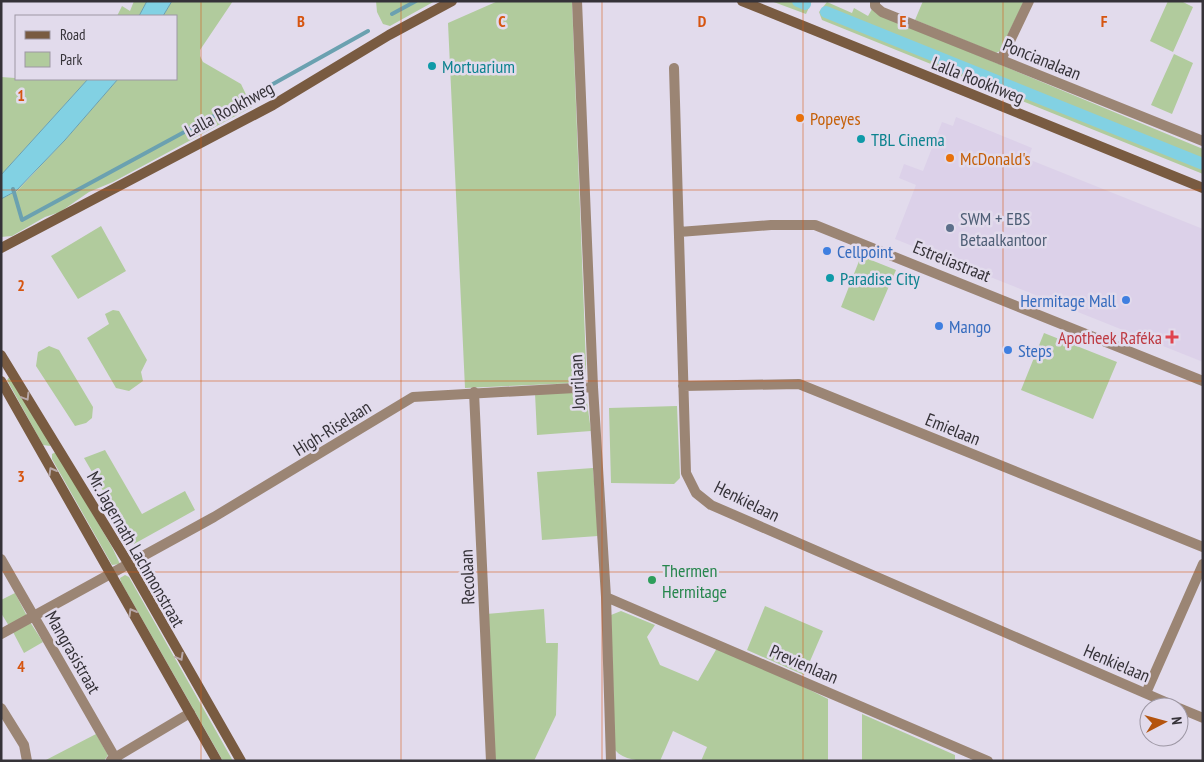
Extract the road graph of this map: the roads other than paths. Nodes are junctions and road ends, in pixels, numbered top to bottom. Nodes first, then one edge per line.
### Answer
1 (452, 1) edge
2 (577, 1) edge
3 (742, 1) edge
4 (875, 1) edge
5 (1028, 1) edge
6 (1001, 60) junction
7 (674, 68) dead end
8 (1203, 141) edge
9 (1203, 188) edge
10 (679, 232) junction
11 (17, 239) junction
12 (1, 240) edge
13 (1, 248) edge
14 (1, 355) edge
15 (1203, 380) edge
16 (1, 381) edge
17 (683, 386) junction
18 (593, 387) junction
19 (474, 392) junction
20 (56, 445) junction
21 (42, 453) junction
22 (1203, 547) edge
23 (1, 559) edge
24 (128, 563) junction
25 (1203, 564) edge
26 (110, 573) junction
27 (606, 597) junction
28 (34, 616) junction
29 (1, 634) edge
30 (1146, 693) junction
31 (1155, 697) edge
32 (1, 708) edge
33 (1189, 712) edge
34 (190, 713) junction
35 (1203, 718) edge
36 (114, 760) edge
37 (27, 761) edge
38 (217, 761) edge
39 (241, 761) edge
40 (491, 761) edge
41 (611, 761) edge
42 (988, 761) edge

1 - 11 street, Lalla Rookhweg
2 - 18 street, Jourilaan
3 - 9 street, Lalla Rookhweg
4 - 6 street, Poncianalaan
5 - 6 street
6 - 8 street, Poncianalaan
7 - 10 street, Henkielaan
10 - 15 street, Estreliastraat
10 - 17 street, Henkielaan
11 - 12 street, Lalla Rookhweg
11 - 13 street, Lalla Rookhweg
14 -> 20 street, Mr. Jagernath Lachmonstraat
16 - 21 street, Mr. Jagernath Lachmonstraat
17 - 22 street, Emielaan
17 - 30 street, Henkielaan
18 - 19 street, High-Riselaan
18 - 27 street, Jourilaan
19 - 24 street, High-Riselaan
19 - 40 street, Recolaan
20 - 21 street
20 - 24 street, Mr. Jagernath Lachmonstraat
26 -> 21 street, Mr. Jagernath Lachmonstraat
23 - 28 street, Mangrasistraat
24 - 26 street, High-Riselaan
24 -> 39 street, Mr. Jagernath Lachmonstraat
25 - 30 street
26 - 28 street, High-Riselaan
34 -> 26 street, Mr. Jagernath Lachmonstraat
27 - 41 street, Jourilaan
27 - 42 street, Previenlaan
28 - 29 street, High-Riselaan
28 - 36 street, Mangrasistraat
30 - 31 street, Henkielaan
32 - 37 street
33 - 35 street, Henkielaan
34 - 36 street
34 - 38 street, Mr. Jagernath Lachmonstraat

